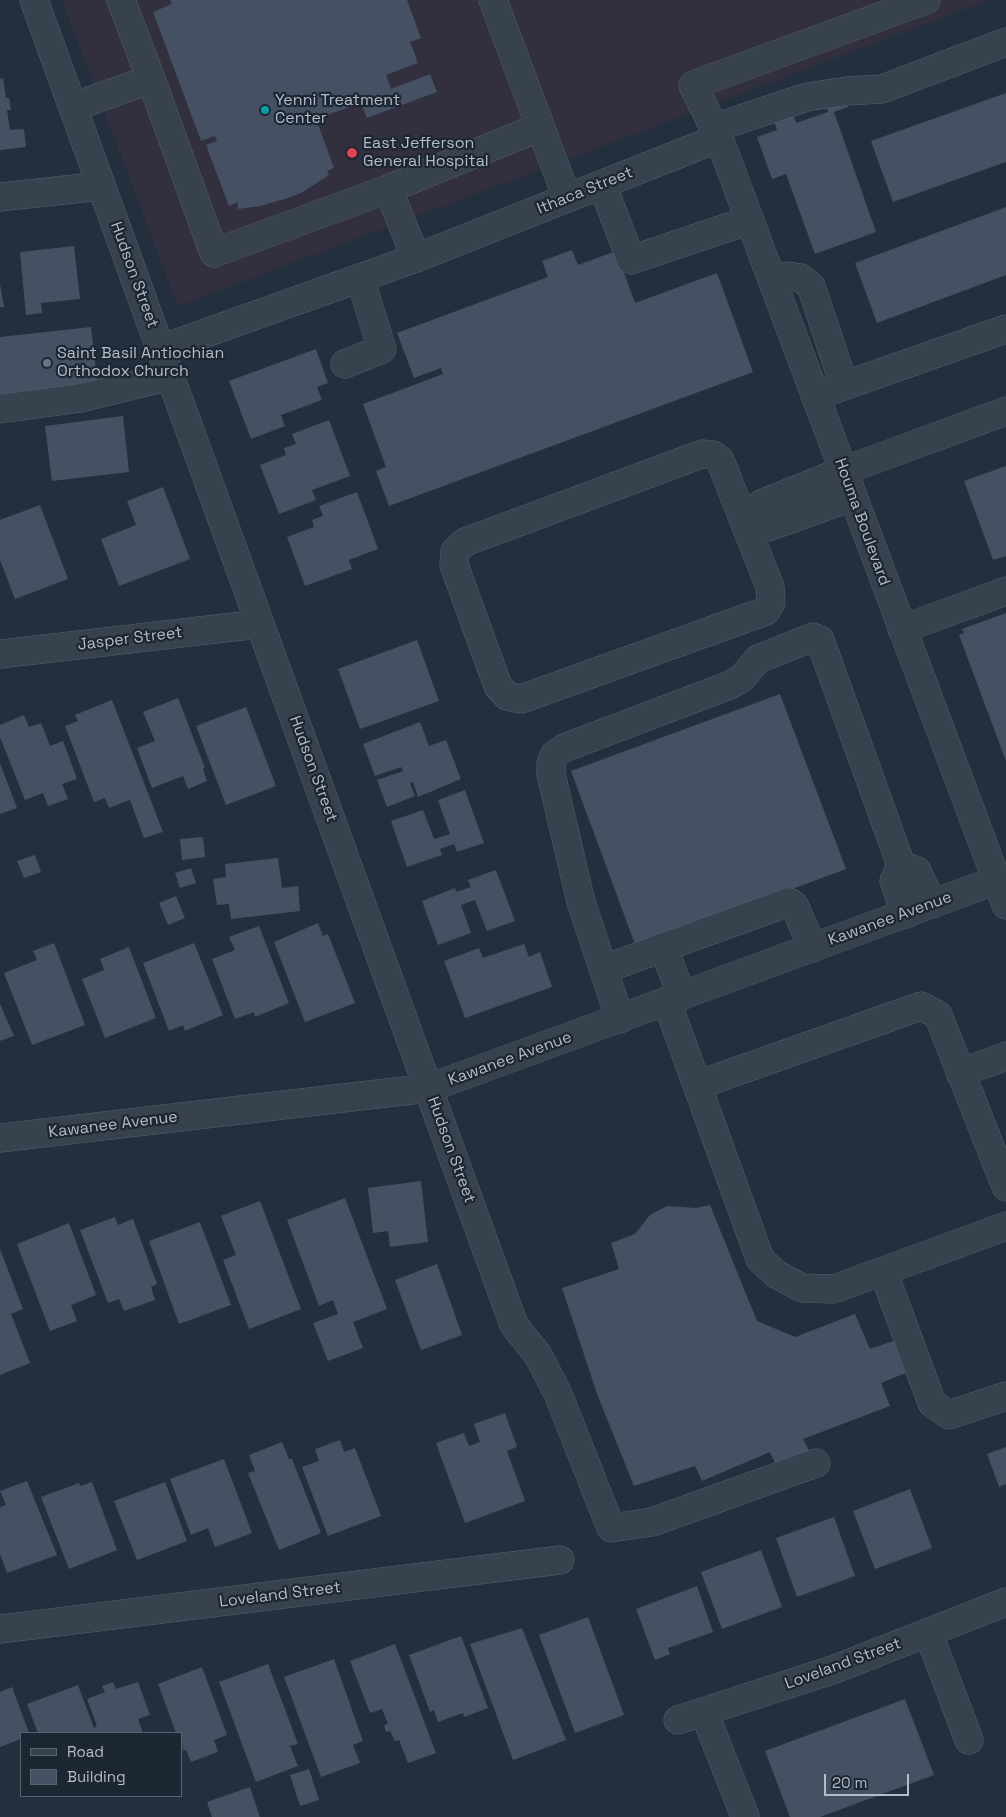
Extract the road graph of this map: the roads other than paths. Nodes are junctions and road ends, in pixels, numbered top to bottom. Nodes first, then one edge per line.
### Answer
1 (34, 0) edge
2 (121, 0) edge
3 (493, 0) edge
4 (926, 0) edge
5 (872, 9) edge
6 (1006, 42) edge
7 (151, 79) junction
8 (73, 107) junction
9 (540, 127) junction
10 (717, 133) junction
11 (602, 184) junction
12 (101, 186) junction
13 (388, 189) junction
14 (0, 197) edge
15 (567, 198) junction
16 (750, 220) junction
17 (416, 258) junction
18 (360, 278) junction
19 (772, 279) junction
20 (1006, 329) edge
21 (161, 349) junction
22 (345, 364) dead end
23 (171, 376) junction
24 (844, 385) junction
25 (815, 396) junction
26 (0, 409) edge
27 (1006, 411) edge
28 (843, 471) junction
29 (852, 497) junction
30 (745, 523) junction
31 (1006, 591) edge
32 (260, 624) junction
33 (902, 629) junction
34 (0, 654) edge
35 (901, 864) junction
36 (1002, 893) edge
37 (932, 904) junction
38 (906, 914) junction
39 (663, 947) junction
40 (813, 948) junction
41 (604, 969) junction
42 (674, 999) junction
43 (620, 1019) junction
44 (1006, 1056) edge
45 (960, 1073) junction
46 (698, 1085) junction
47 (430, 1088) junction
48 (0, 1138) edge
49 (1006, 1188) edge
50 (1006, 1226) edge
51 (883, 1271) junction
52 (1006, 1396) edge
53 (816, 1464) dead end
54 (560, 1560) dead end
55 (1004, 1607) edge
56 (0, 1629) edge
57 (928, 1632) junction
58 (704, 1712) junction
59 (678, 1720) dead end
60 (969, 1740) dead end
61 (744, 1816) edge

1 - 8 street, Hudson Street
2 - 7 street
3 - 9 street
4 - 5 street
5 - 10 street
6 - 10 street, Ithaca Street
7 - 8 street
7 - 13 street
8 - 12 street, Hudson Street
9 - 13 street
9 - 15 street
10 - 11 street, Ithaca Street
10 - 16 street, Houma Boulevard
11 - 15 street, Ithaca Street
11 - 16 street
12 - 14 street
12 - 21 street, Hudson Street
13 - 17 street
15 - 17 street, Ithaca Street
16 - 19 street, Houma Boulevard
17 - 18 street, Ithaca Street
18 - 21 street, Ithaca Street
18 - 22 street
19 - 24 street
19 - 25 street, Houma Boulevard
20 - 24 street
21 - 23 street, Hudson Street
23 - 26 street
23 - 32 street, Hudson Street
24 - 25 street
25 - 28 street, Houma Boulevard
27 - 28 street
28 - 29 street, Houma Boulevard
28 - 30 street
29 - 30 street
29 - 33 street, Houma Boulevard
30 - 30 street
31 - 33 street
32 - 34 street, Jasper Street
32 - 47 street, Hudson Street
33 - 36 street, Houma Boulevard
35 - 37 street
35 - 38 street
35 - 41 street
36 - 37 street, Kawanee Avenue
37 - 38 street, Kawanee Avenue
38 - 40 street, Kawanee Avenue
39 - 40 street
39 - 41 street
39 - 42 street
40 - 42 street, Kawanee Avenue
41 - 43 street
42 - 43 street, Kawanee Avenue
42 - 46 street
43 - 47 street, Kawanee Avenue
44 - 45 street
45 - 46 street
45 - 49 street
46 - 51 street
47 - 48 street, Kawanee Avenue
47 - 53 street, Hudson Street
50 - 51 street
51 - 52 street
54 - 56 street, Loveland Street
55 - 57 street, Loveland Street
57 - 58 street, Loveland Street
57 - 60 street
58 - 59 street, Loveland Street
58 - 61 street

